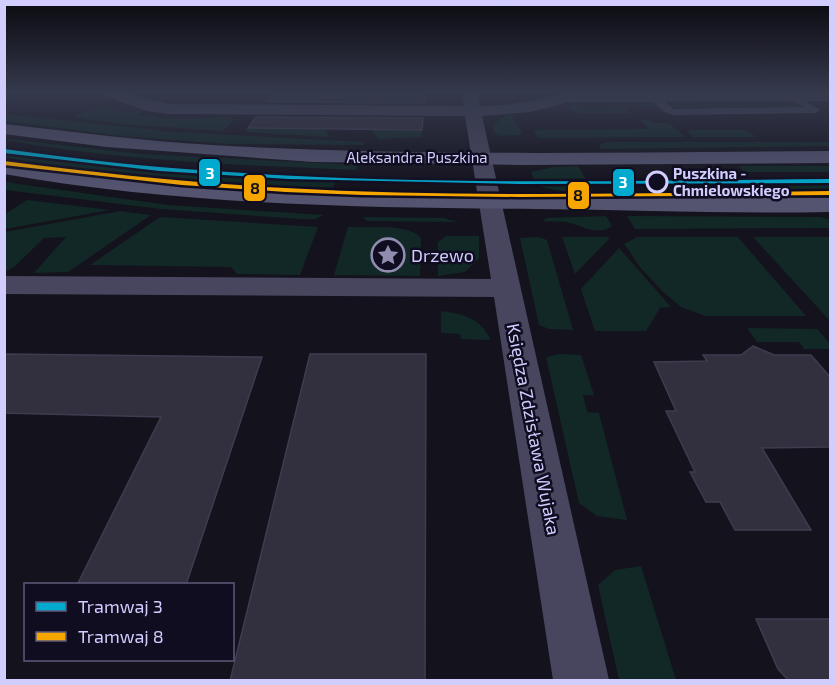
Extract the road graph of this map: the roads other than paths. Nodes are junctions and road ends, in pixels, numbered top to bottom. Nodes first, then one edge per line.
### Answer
1 (475, 124) edge
2 (4, 129) edge
3 (831, 157) edge
4 (4, 168) edge
5 (485, 180) junction
6 (831, 205) edge
7 (4, 285) edge
8 (507, 288) junction
9 (581, 681) edge

1 - 5 street, Księdza Zdzisława Wujaka
2 - 5 main road, Aleksandra Puszkina
3 - 5 main road, Aleksandra Puszkina
4 - 5 main road, Aleksandra Puszkina
5 - 6 main road, Aleksandra Puszkina
5 - 8 street, Księdza Zdzisława Wujaka
7 - 8 street
8 - 9 street, Księdza Zdzisława Wujaka

